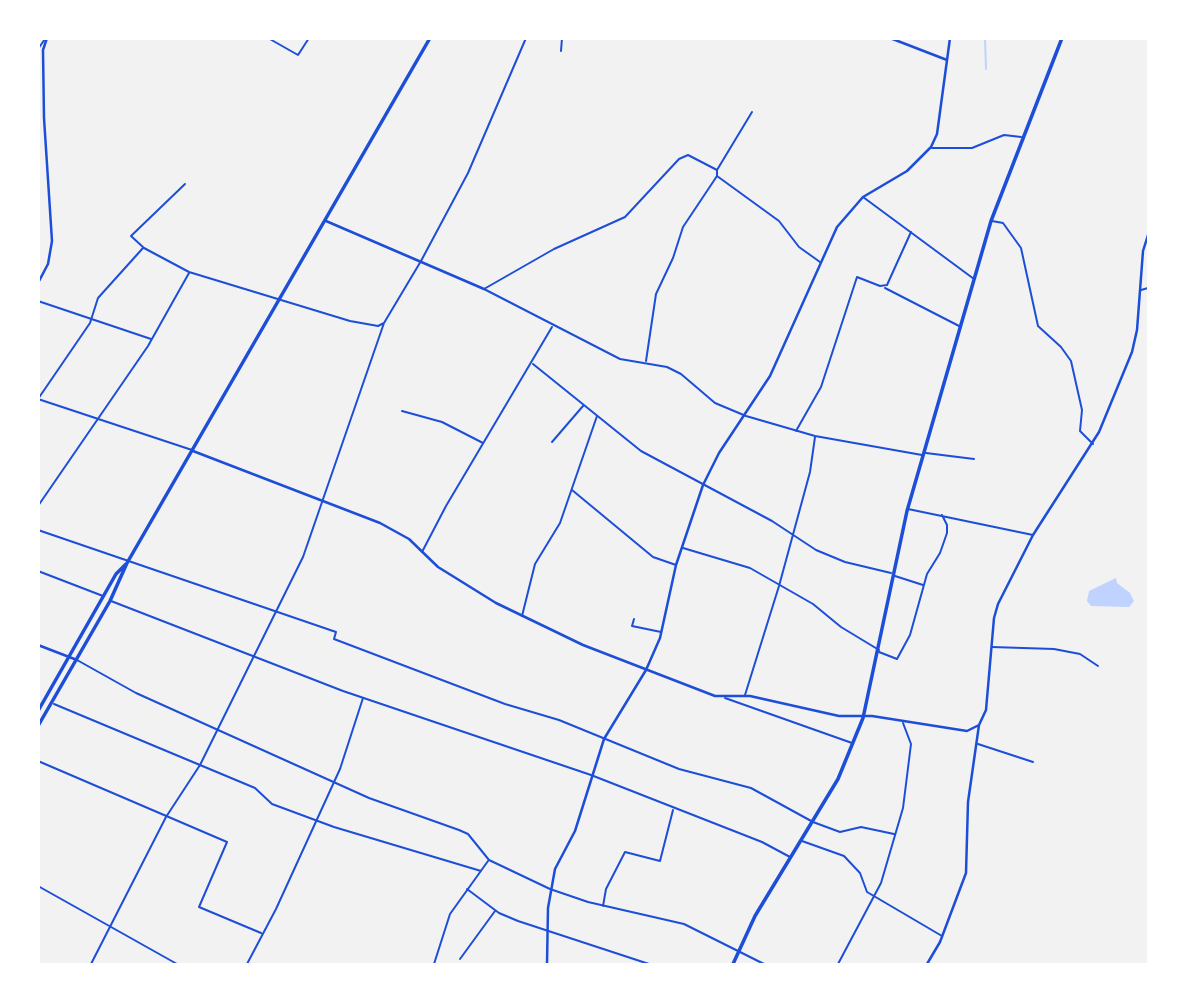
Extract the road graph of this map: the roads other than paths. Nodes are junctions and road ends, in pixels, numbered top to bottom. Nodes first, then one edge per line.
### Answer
1 (46, 38) edge
2 (268, 38) edge
3 (309, 38) edge
4 (430, 38) edge
5 (526, 38) edge
6 (562, 38) edge
7 (890, 38) edge
8 (950, 38) edge
9 (1062, 38) edge
10 (38, 49) edge
11 (561, 51) dead end
12 (947, 60) junction
13 (751, 112) dead end
14 (1022, 137) junction
15 (931, 147) junction
16 (716, 170) junction
17 (717, 176) junction
18 (185, 184) dead end
19 (863, 197) junction
20 (326, 220) junction
21 (991, 221) junction
22 (911, 232) junction
23 (1149, 235) edge
24 (144, 248) junction
25 (421, 261) junction
26 (820, 262) junction
27 (189, 272) junction
28 (975, 279) junction
29 (38, 282) edge
30 (884, 286) junction
31 (1149, 288) edge
32 (484, 289) junction
33 (1140, 290) junction
34 (279, 299) junction
35 (38, 301) edge
36 (91, 320) junction
37 (384, 323) junction
38 (553, 326) junction
39 (962, 328) junction
40 (152, 339) junction
41 (646, 361) junction
42 (533, 364) junction
43 (38, 399) edge
44 (584, 405) junction
45 (402, 411) dead end
46 (597, 415) junction
47 (746, 416) junction
48 (98, 419) junction
49 (796, 431) junction
50 (815, 436) junction
51 (552, 442) dead end
52 (484, 443) junction
53 (1093, 444) junction
54 (193, 451) junction
55 (924, 454) junction
56 (974, 459) dead end
57 (704, 485) junction
58 (571, 490) junction
59 (324, 502) junction
60 (38, 506) edge
61 (907, 509) junction
62 (942, 514) junction
63 (38, 530) edge
64 (792, 534) junction
65 (1033, 535) junction
66 (682, 547) junction
67 (422, 552) junction
68 (127, 563) junction
69 (676, 565) junction
70 (38, 571) edge
71 (894, 575) junction
72 (924, 585) junction
73 (779, 586) junction
74 (104, 597) junction
75 (110, 601) junction
76 (277, 613) junction
77 (522, 616) junction
78 (634, 619) dead end
79 (662, 632) junction
80 (38, 645) edge
81 (992, 647) junction
82 (879, 651) junction
83 (255, 656) junction
84 (70, 657) junction
85 (77, 660) junction
86 (1098, 667) dead end
87 (646, 670) junction
88 (744, 696) junction
89 (363, 697) junction
90 (725, 698) junction
91 (52, 703) junction
92 (38, 711) edge
93 (863, 718) junction
94 (903, 722) junction
95 (979, 725) junction
96 (38, 726) edge
97 (218, 729) junction
98 (604, 739) junction
99 (853, 744) junction
100 (978, 744) junction
101 (38, 761) edge
102 (1033, 762) dead end
103 (200, 765) junction
104 (591, 775) junction
105 (333, 782) junction
106 (673, 809) junction
107 (166, 817) junction
108 (316, 820) junction
109 (813, 822) junction
110 (894, 834) junction
111 (801, 841) junction
112 (791, 857) junction
113 (489, 860) junction
114 (481, 871) junction
115 (38, 886) edge
116 (467, 889) junction
117 (550, 889) junction
118 (875, 898) junction
119 (603, 906) junction
120 (496, 910) junction
121 (110, 926) junction
122 (549, 930) junction
123 (261, 933) junction
124 (943, 937) junction
125 (738, 952) junction
126 (460, 959) dead end
127 (90, 964) edge
128 (177, 964) edge
129 (247, 964) edge
130 (434, 964) edge
131 (547, 964) edge
132 (649, 964) edge
133 (733, 964) edge
134 (764, 964) edge
135 (838, 964) edge
136 (928, 964) edge

1 - 10 street
1 - 29 street
2 - 3 street
4 - 20 main road
5 - 25 street
6 - 11 street
7 - 12 street
8 - 12 street
9 - 14 main road
12 - 15 street
13 - 16 street
14 - 15 street
14 - 21 main road
15 - 19 street
16 - 17 street
16 - 32 street
17 - 26 street
17 - 41 street
18 - 24 street
19 - 22 street
19 - 26 street
20 - 25 street
20 - 34 main road
21 - 28 main road
21 - 53 street
22 - 28 street
22 - 30 street
23 - 33 street
24 - 27 street
24 - 36 street
25 - 32 street
25 - 37 street
26 - 47 street
27 - 34 street
27 - 40 street
28 - 39 main road
30 - 39 street
30 - 49 street
31 - 33 street
32 - 38 street
33 - 53 street
34 - 37 street
34 - 54 main road
35 - 36 street
36 - 40 street
36 - 43 street
37 - 59 street
38 - 41 street
38 - 42 street
39 - 55 main road
40 - 48 street
41 - 47 street
42 - 44 street
42 - 52 street
43 - 48 street
44 - 46 street
44 - 51 street
45 - 52 street
46 - 57 street
46 - 58 street
47 - 49 street
47 - 57 street
48 - 54 street
48 - 60 street
49 - 50 street
50 - 55 street
50 - 64 street
52 - 67 street
53 - 65 street
54 - 59 street
54 - 68 main road
55 - 56 street
55 - 61 main road
57 - 64 street
57 - 66 street
58 - 69 street
58 - 77 street
59 - 67 street
59 - 76 street
61 - 62 street
61 - 71 main road
62 - 65 street
62 - 72 street
63 - 68 street
64 - 71 street
64 - 73 street
65 - 81 street
66 - 69 street
66 - 73 street
67 - 77 street
68 - 74 main road
68 - 75 main road
68 - 76 street
69 - 79 street
70 - 74 street
71 - 72 street
71 - 82 main road
72 - 82 street
73 - 82 street
73 - 88 street
74 - 84 main road
75 - 83 street
75 - 85 main road
76 - 83 street
76 - 98 street
77 - 87 street
78 - 79 street
79 - 87 street
80 - 84 street
81 - 86 street
81 - 95 street
82 - 93 main road
83 - 89 street
83 - 97 street
84 - 85 street
84 - 92 main road
85 - 91 main road
85 - 97 street
87 - 90 street
87 - 98 street
88 - 90 street
88 - 93 street
89 - 104 street
89 - 105 street
90 - 99 street
91 - 96 main road
91 - 103 street
93 - 94 street
93 - 99 main road
94 - 95 street
94 - 110 street
95 - 100 street
97 - 103 street
97 - 105 street
98 - 104 street
98 - 109 street
99 - 109 main road
100 - 102 street
100 - 124 street
101 - 107 street
103 - 107 street
103 - 108 street
104 - 106 street
104 - 117 street
105 - 108 street
105 - 113 street
106 - 112 street
106 - 119 street
107 - 121 street
107 - 123 street
108 - 114 street
108 - 123 street
109 - 110 street
109 - 111 main road
110 - 118 street
111 - 112 main road
111 - 118 street
112 - 125 main road
113 - 114 street
113 - 117 street
114 - 116 street
115 - 121 street
116 - 120 street
116 - 130 street
117 - 119 street
117 - 122 street
118 - 124 street
118 - 135 street
119 - 125 street
120 - 122 street
120 - 126 street
121 - 127 street
121 - 128 street
122 - 131 street
122 - 132 street
123 - 129 street
124 - 136 street
125 - 133 main road
125 - 134 street

